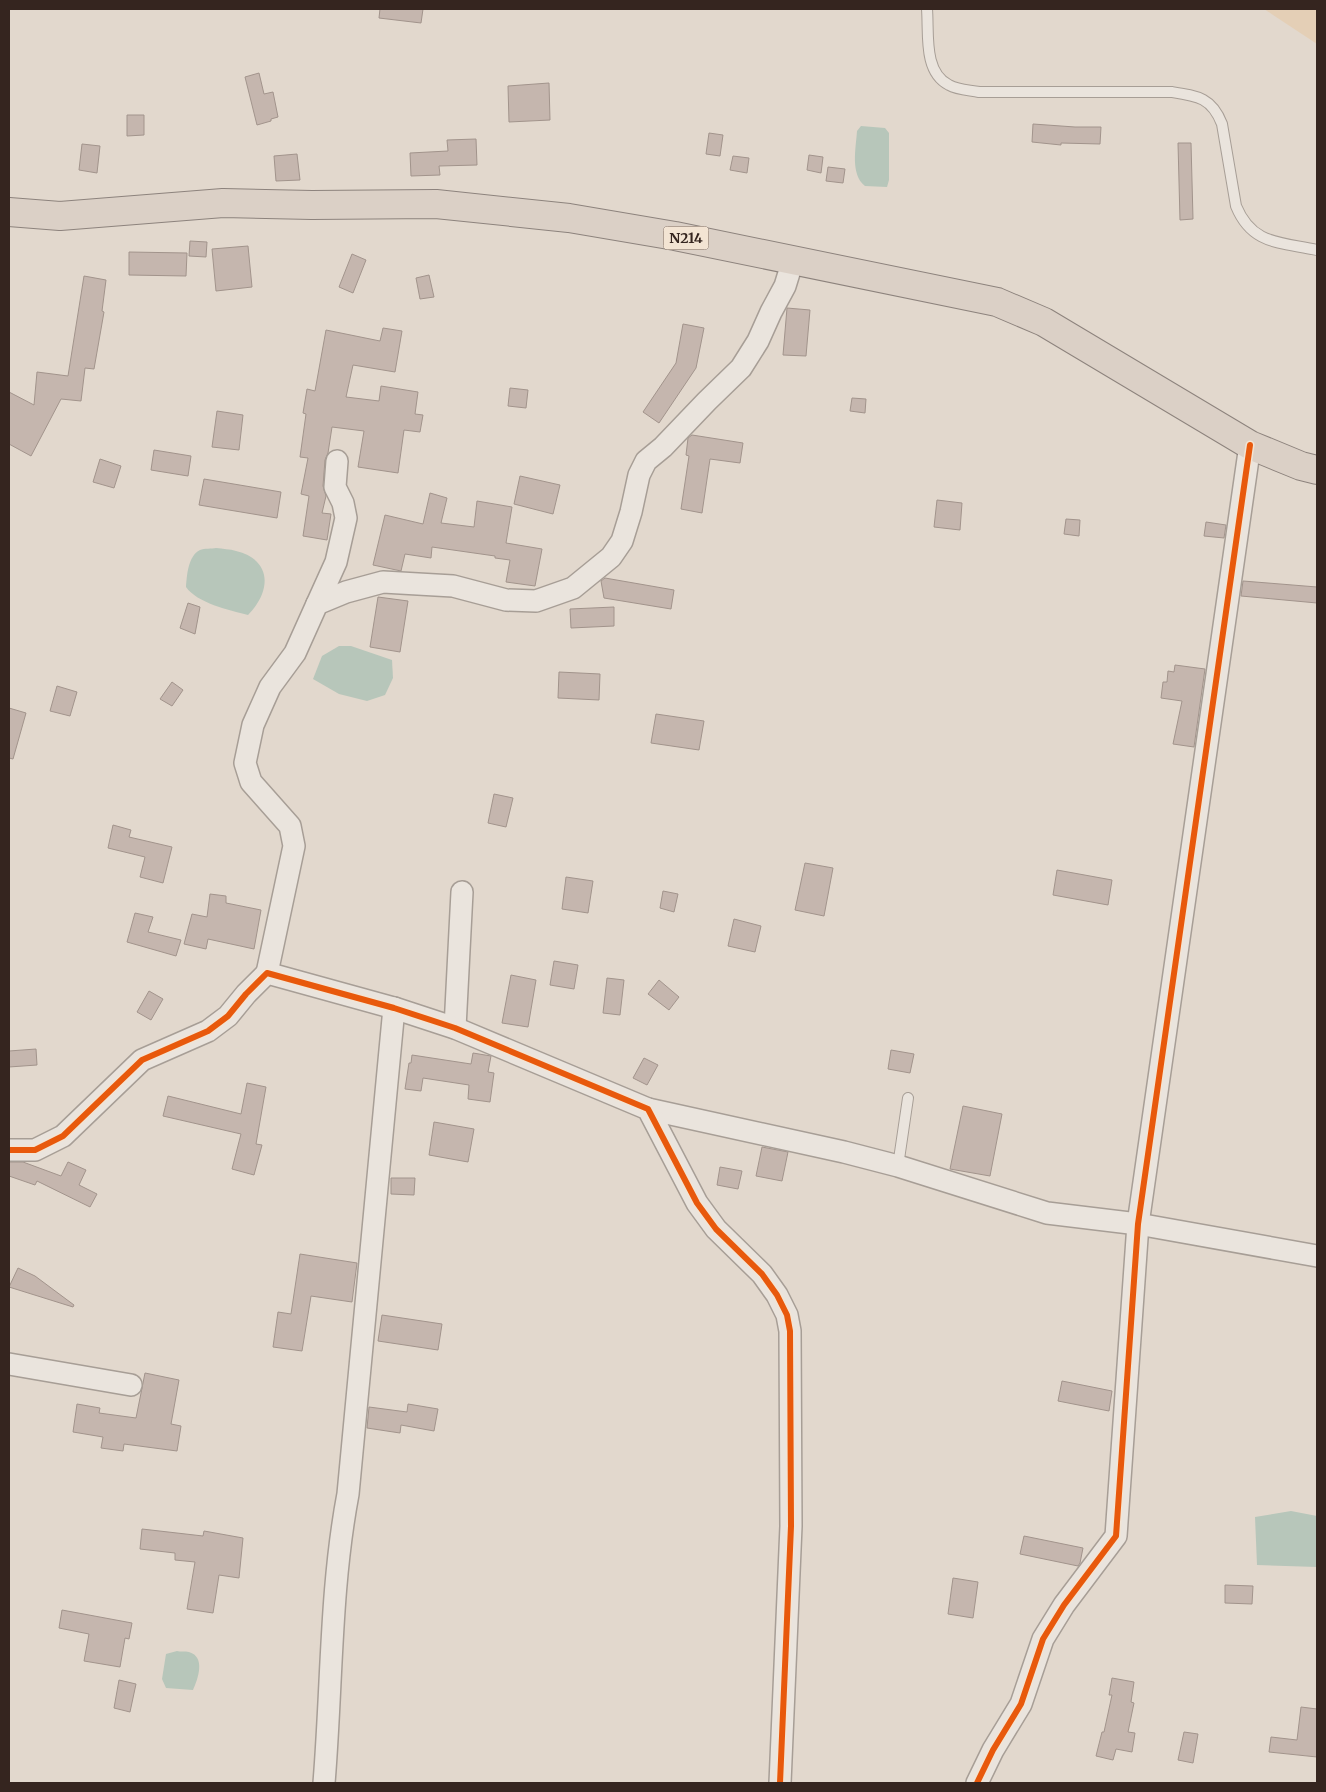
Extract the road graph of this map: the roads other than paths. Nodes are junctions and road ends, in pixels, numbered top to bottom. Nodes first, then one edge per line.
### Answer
1 (927, 9) edge
2 (9, 212) edge
3 (1317, 250) edge
4 (793, 260) junction
5 (1250, 445) junction
6 (337, 461) dead end
7 (1317, 470) edge
8 (317, 604) junction
9 (462, 892) dead end
10 (267, 973) junction
11 (394, 1008) junction
12 (455, 1028) junction
13 (908, 1098) dead end
14 (648, 1109) junction
15 (9, 1150) edge
16 (898, 1166) junction
17 (1138, 1224) junction
18 (1317, 1256) edge
19 (9, 1364) edge
20 (131, 1385) dead end
21 (324, 1783) edge
22 (780, 1783) edge
23 (977, 1783) edge

1 - 3 lane
2 - 4 highway, N214
4 - 5 highway, N214
4 - 8 street
5 - 7 highway, N214
5 - 17 street
6 - 8 street
8 - 10 street
9 - 12 street
10 - 11 street
10 - 15 street
11 - 12 street
11 - 21 street
12 - 14 street
13 - 16 lane
14 - 16 street
14 - 22 street
16 - 17 street
17 - 18 street
17 - 23 street
19 - 20 street

